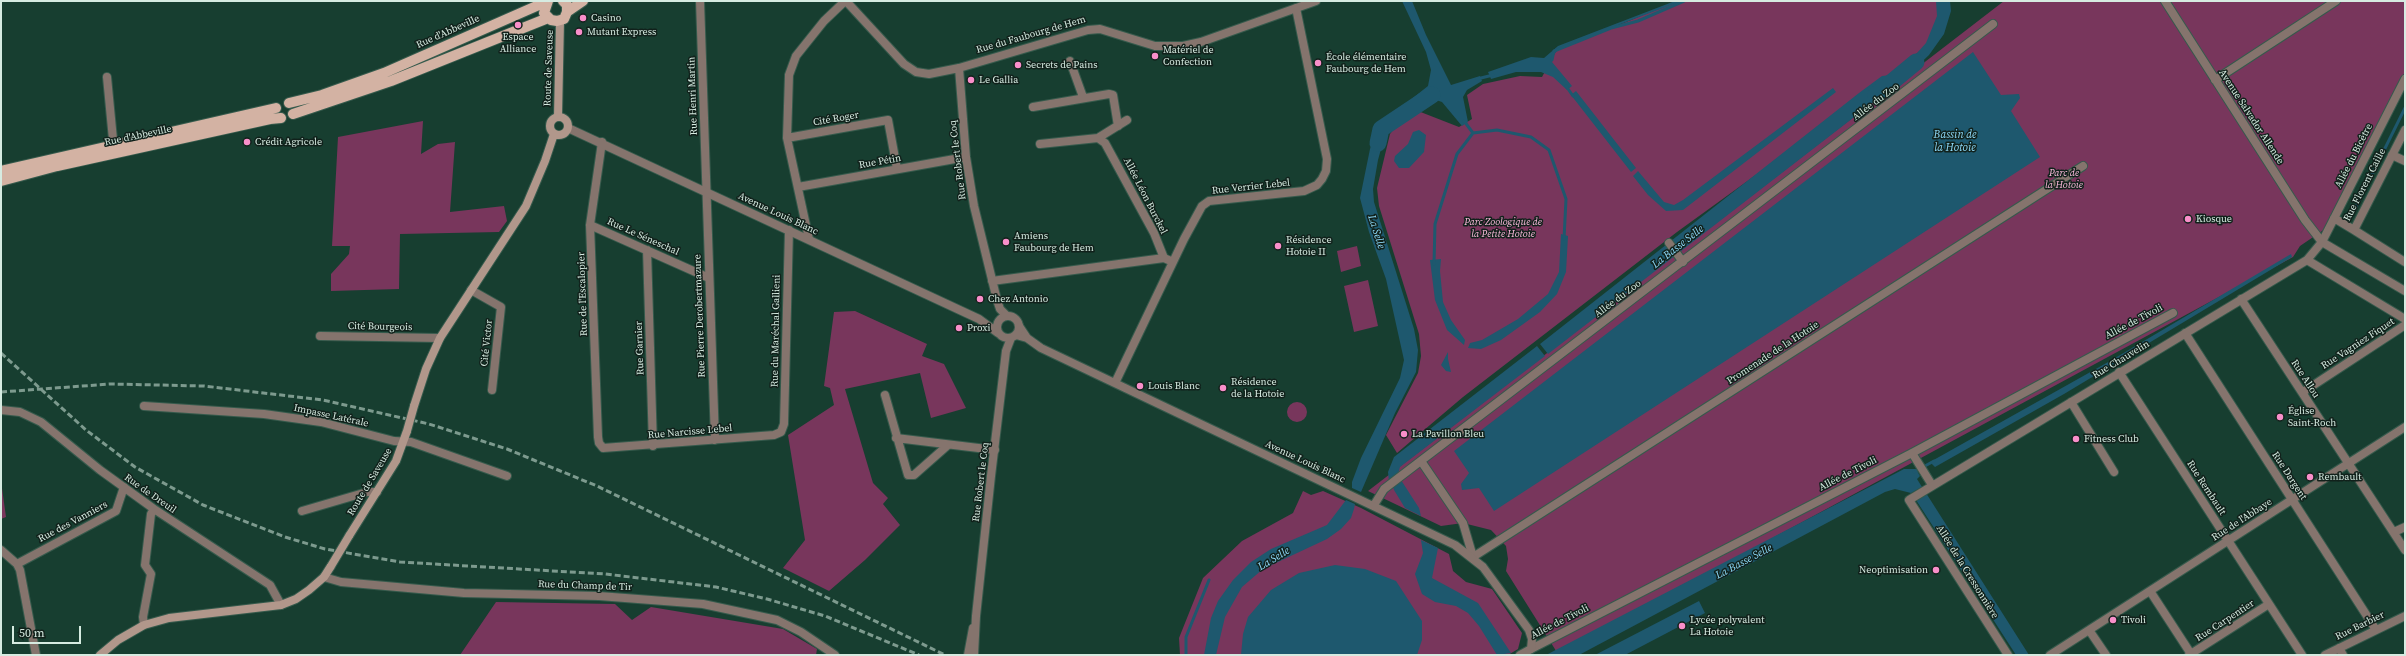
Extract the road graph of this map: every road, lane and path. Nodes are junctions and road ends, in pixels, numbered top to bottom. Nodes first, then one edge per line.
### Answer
1 (548, 1) edge
2 (563, 1) edge
3 (583, 1) edge
4 (700, 1) edge
5 (846, 1) edge
6 (1316, 1) edge
7 (2165, 1) edge
8 (2336, 1) edge
9 (1296, 8) junction
10 (567, 12) junction
11 (548, 18) junction
12 (560, 21) junction
13 (1993, 24) dead end
14 (1070, 61) dead end
15 (960, 68) junction
16 (107, 77) dead end
17 (2405, 79) edge
18 (2215, 80) junction
19 (1083, 97) junction
20 (289, 103) junction
21 (1033, 107) dead end
22 (276, 108) junction
23 (292, 114) junction
24 (558, 116) junction
25 (281, 118) junction
26 (1127, 120) dead end
27 (1118, 126) junction
28 (568, 128) junction
29 (2405, 130) edge
30 (554, 134) junction
31 (788, 138) junction
32 (1098, 138) junction
33 (602, 142) junction
34 (1040, 144) dead end
35 (114, 149) junction
36 (2392, 155) junction
37 (966, 157) junction
38 (2405, 162) edge
39 (2083, 166) dead end
40 (897, 169) junction
41 (1, 171) edge
42 (1, 181) edge
43 (798, 188) junction
44 (706, 191) junction
45 (2334, 218) junction
46 (590, 225) junction
47 (789, 230) junction
48 (2354, 230) junction
49 (809, 239) junction
50 (2322, 242) junction
51 (1669, 243) dead end
52 (647, 250) junction
53 (1164, 258) junction
54 (2307, 260) junction
55 (1173, 262) junction
56 (1683, 262) junction
57 (2405, 262) edge
58 (709, 278) junction
59 (992, 281) junction
60 (472, 290) junction
61 (2405, 290) edge
62 (2241, 300) junction
63 (2173, 313) dead end
64 (1002, 317) junction
65 (979, 319) junction
66 (2405, 319) edge
67 (2405, 325) edge
68 (1019, 326) junction
69 (2185, 333) junction
70 (1000, 335) junction
71 (320, 336) dead end
72 (1014, 336) junction
73 (440, 338) junction
74 (1027, 338) junction
75 (1006, 351) junction
76 (2119, 372) junction
77 (1115, 383) junction
78 (492, 390) dead end
79 (2303, 392) junction
80 (886, 395) dead end
81 (2071, 402) junction
82 (144, 406) dead end
83 (1, 410) edge
84 (2405, 427) edge
85 (781, 432) joint
86 (896, 438) junction
87 (715, 440) junction
88 (404, 441) junction
89 (948, 445) junction
90 (601, 446) joint
91 (653, 446) junction
92 (995, 450) junction
93 (1912, 453) junction
94 (1421, 461) junction
95 (2348, 463) junction
96 (2114, 472) dead end
97 (508, 476) dead end
98 (124, 487) junction
99 (1929, 487) junction
100 (377, 492) junction
101 (1909, 500) joint
102 (2292, 500) junction
103 (1374, 505) junction
104 (154, 509) junction
105 (302, 511) dead end
106 (2405, 527) edge
107 (2394, 532) junction
108 (2228, 540) junction
109 (1, 550) edge
110 (2405, 550) edge
111 (1473, 557) junction
112 (17, 564) junction
113 (324, 577) junction
114 (2150, 591) junction
115 (2269, 604) junction
116 (281, 605) junction
117 (976, 616) junction
118 (2405, 616) edge
119 (144, 625) junction
120 (2089, 630) junction
121 (2376, 630) junction
122 (1530, 649) junction
123 (2341, 651) edge
124 (36, 655) edge
125 (100, 655) edge
126 (835, 655) edge
127 (968, 655) edge
128 (974, 655) edge
129 (1520, 655) edge
130 (2008, 655) edge
131 (2050, 655) edge
132 (2106, 655) edge
133 (2190, 655) edge
134 (2302, 655) edge
135 (2325, 655) edge

1 - 11 main road
1 - 20 main road, Rue d'Abbeville
2 - 10 main road
3 - 10 main road
4 - 44 street, Rue Henri Martin
5 - 15 street, Rue du Faubourg de Hem
5 - 31 street
6 - 9 street, Rue du Faubourg de Hem
7 - 18 street, Avenue Salvador Allende
8 - 18 street
9 - 15 street, Rue du Faubourg de Hem
9 - 55 street, Rue Verrier Lebel
10 - 12 main road
11 - 12 main road
11 - 23 main road
12 - 24 main road, Route de Saveuse
13 - 56 street, Allée du Zoo
14 - 19 street
15 - 37 street, Rue Robert le Coq
16 - 35 street
17 - 45 street, Allée du Bicêtre
18 - 50 street, Avenue Salvador Allende
19 - 21 street
19 - 27 street
20 - 22 main road
20 - 23 main road
22 - 25 main road
22 - 35 main road, Rue d'Abbeville
23 - 25 main road
24 - 28 main road
24 - 30 main road
25 - 35 main road, Rue d'Abbeville
26 - 27 street
27 - 32 street
28 - 30 main road
28 - 33 street, Avenue Louis Blanc
29 - 36 street, Rue Florent Caille
30 - 60 main road, Route de Saveuse
31 - 40 street, Cité Roger
31 - 43 street
32 - 34 street
32 - 53 street, Allée Léon Burckel
33 - 44 street, Avenue Louis Blanc
33 - 46 street, Rue de l'Escalopier
35 - 41 main road, Rue d'Abbeville
35 - 42 main road, Rue d'Abbeville
36 - 38 street
36 - 48 street, Rue Florent Caille
37 - 40 street, Rue Pétin
37 - 59 street, Rue Robert le Coq
39 - 111 street, Promenade de la Hotoie
40 - 43 street, Rue Pétin
43 - 49 street
44 - 47 street, Avenue Louis Blanc
44 - 58 street, Rue Pierre Derobertmazure
45 - 48 street, Rue Florent Caille
45 - 50 street, Allée du Bicêtre
46 - 52 street, Rue Le Séneschal
46 - 90 street, Rue de l'Escalopier
47 - 49 street, Avenue Louis Blanc
47 - 85 street, Rue du Maréchal Gallieni
48 - 57 street
49 - 65 street, Avenue Louis Blanc
50 - 54 street, Rue Chauvelin
50 - 61 street
51 - 56 street
52 - 58 street, Rue Le Séneschal
52 - 91 street, Rue Garnier
53 - 55 street
53 - 59 street
54 - 62 street, Rue Chauvelin
54 - 66 street
55 - 77 street, Rue Verrier Lebel
56 - 94 street, Allée du Zoo
58 - 87 street, Rue Pierre Derobertmazure
59 - 64 street, Rue Robert le Coq
60 - 73 main road, Route de Saveuse
60 - 78 street, Cité Victor
62 - 69 street, Rue Chauvelin
62 - 79 street, Rue Allou
63 - 93 street, Allée de Tivoli
64 - 65 street, Avenue Louis Blanc
64 - 68 street
64 - 70 street
65 - 70 street, Avenue Louis Blanc
67 - 79 street, Rue Vagniez Fiquet
68 - 72 street
68 - 74 street, Avenue Louis Blanc
69 - 76 street, Rue Chauvelin
69 - 102 street, Rue Dargent
70 - 72 street
70 - 75 street, Rue Robert le Coq
71 - 73 street, Cité Bourgeois
72 - 74 street, Avenue Louis Blanc
72 - 75 street, Rue Robert le Coq
73 - 88 main road, Route de Saveuse, bridge
74 - 77 street, Avenue Louis Blanc
75 - 92 street, Rue Robert le Coq
76 - 81 street, Rue Chauvelin
76 - 108 street, Rue Rembault
77 - 103 street, Avenue Louis Blanc
79 - 95 street, Rue Allou
80 - 86 street
81 - 96 street
81 - 99 street, Rue Chauvelin
82 - 88 street, Impasse Latérale
83 - 98 street, Rue de Dreuil
84 - 95 street, Rue de l'Abbaye
85 - 87 street, Rue Narcisse Lebel
86 - 89 street
86 - 89 street
87 - 91 street, Rue Narcisse Lebel
88 - 97 street, Impasse Latérale
88 - 100 main road, Route de Saveuse
89 - 92 street
90 - 91 street, Rue Narcisse Lebel
92 - 117 street, Rue Robert le Coq
93 - 99 street
93 - 122 street, Allée de Tivoli
94 - 103 street, Allée du Zoo
94 - 111 street
95 - 102 street, Rue de l'Abbaye
95 - 107 street, Rue Allou
98 - 104 street, Rue de Dreuil
98 - 112 street, Rue des Vanniers
99 - 101 street, Rue Chauvelin
100 - 105 street
100 - 113 main road, Route de Saveuse, bridge
101 - 130 street, Allée de la Cressonnière
102 - 108 street, Rue de l'Abbaye
102 - 121 street, Rue Dargent
103 - 111 street, Avenue Louis Blanc
104 - 116 street, Rue de Dreuil
104 - 119 street
106 - 107 street
107 - 110 street, Rue Allou
108 - 114 street, Rue de l'Abbaye
108 - 115 street, Rue Rembault
109 - 112 street
111 - 122 street, Avenue Louis Blanc
112 - 124 street
113 - 116 main road, Route de Saveuse
113 - 126 street, Rue du Champ de Tir
114 - 120 street, Rue de l'Abbaye
114 - 133 street, Rue Carpentier
115 - 133 street, Rue Carpentier
115 - 134 street, Rue Rembault
116 - 119 main road, Route de Saveuse
117 - 127 street
117 - 128 street
118 - 121 street, Rue Barbier
119 - 125 main road, Route de Saveuse
120 - 131 street, Rue de l'Abbaye
120 - 132 street
121 - 123 street, Rue Barbier
122 - 129 street, Allée de Tivoli
123 - 135 street, Rue Barbier

